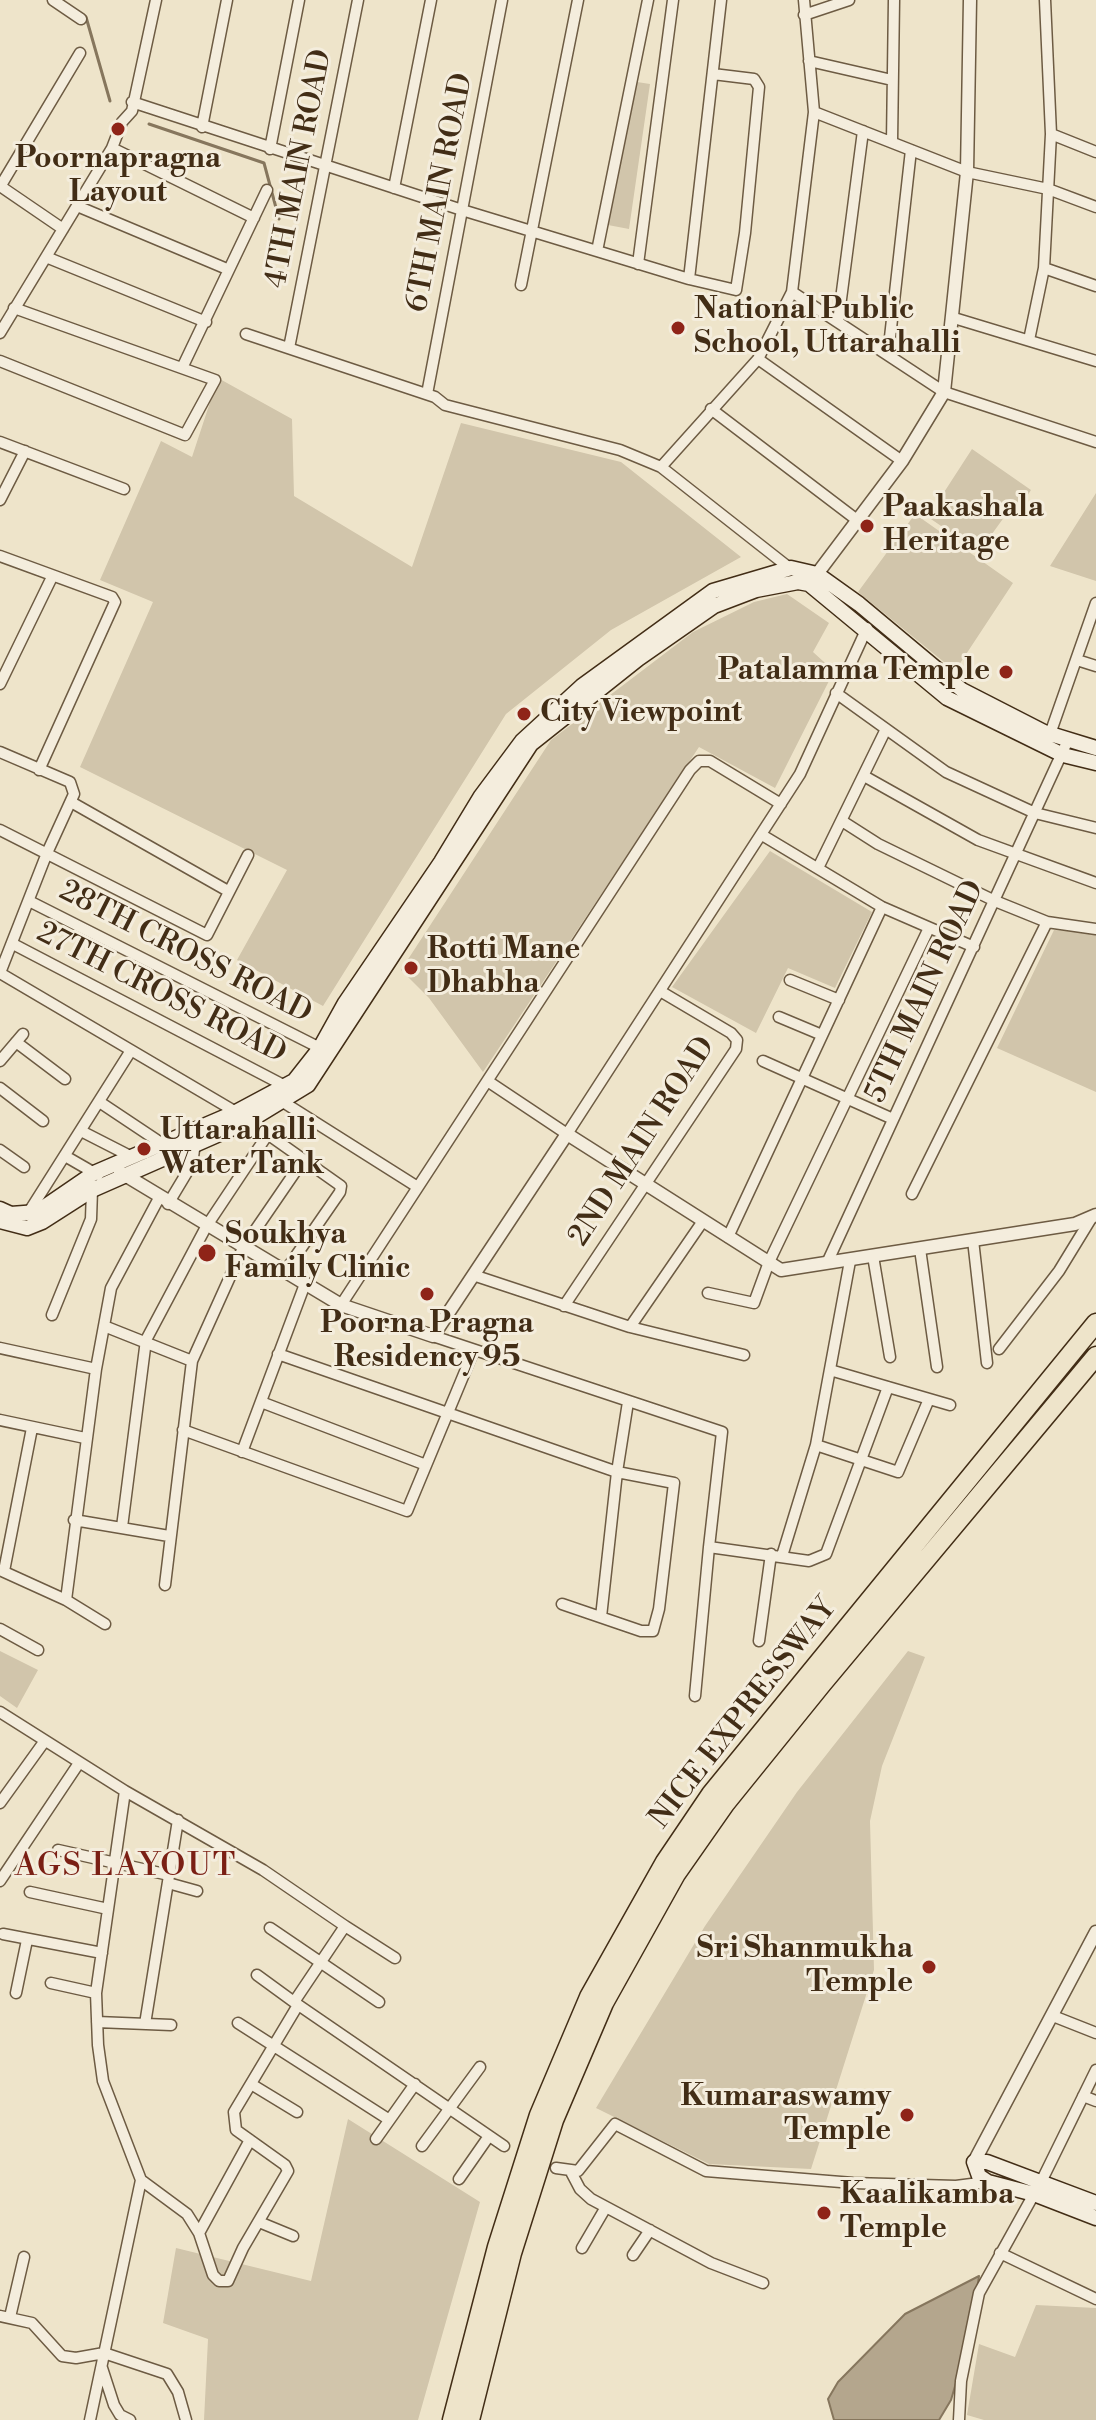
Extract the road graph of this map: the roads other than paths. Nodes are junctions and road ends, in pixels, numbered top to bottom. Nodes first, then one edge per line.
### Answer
1 (53, 0) edge
2 (156, 0) edge
3 (227, 0) edge
4 (299, 0) edge
5 (358, 0) edge
6 (431, 0) edge
7 (502, 0) edge
8 (578, 0) edge
9 (648, 0) edge
10 (673, 0) edge
11 (721, 0) edge
12 (804, 0) edge
13 (849, 0) edge
14 (894, 0) edge
15 (970, 0) edge
16 (1045, 0) edge
17 (804, 15) junction
18 (81, 19) dead end
19 (80, 53) dead end
20 (809, 61) junction
21 (713, 74) junction
22 (892, 80) junction
23 (132, 103) junction
24 (814, 112) junction
25 (202, 127) junction
26 (863, 131) junction
27 (1051, 134) junction
28 (892, 142) junction
29 (112, 148) junction
30 (270, 149) junction
31 (911, 150) junction
32 (1096, 152) edge
33 (325, 166) junction
34 (967, 172) junction
35 (0, 186) edge
36 (394, 188) junction
37 (1048, 189) junction
38 (267, 190) dead end
39 (77, 206) junction
40 (1096, 207) edge
41 (462, 210) junction
42 (254, 218) junction
43 (63, 229) junction
44 (531, 231) junction
45 (597, 251) junction
46 (46, 257) junction
47 (638, 264) junction
48 (1044, 268) junction
49 (227, 269) junction
50 (689, 279) junction
51 (521, 285) dead end
52 (1096, 286) edge
53 (792, 292) junction
54 (14, 308) junction
55 (954, 318) junction
56 (206, 322) junction
57 (838, 322) junction
58 (0, 333) edge
59 (246, 334) dead end
60 (1029, 340) junction
61 (289, 348) junction
62 (888, 355) junction
63 (758, 359) junction
64 (0, 361) edge
65 (1096, 361) edge
66 (182, 368) junction
67 (944, 392) junction
68 (431, 396) junction
69 (711, 409) junction
70 (0, 442) edge
71 (1096, 442) edge
72 (25, 451) junction
73 (902, 461) junction
74 (661, 467) junction
75 (124, 489) dead end
76 (0, 500) edge
77 (857, 520) junction
78 (0, 556) edge
79 (791, 568) junction
80 (52, 577) junction
81 (808, 580) junction
82 (1096, 603) edge
83 (867, 628) junction
84 (1077, 660) junction
85 (1096, 666) edge
86 (0, 684) edge
87 (836, 693) junction
88 (886, 729) junction
89 (1050, 734) junction
90 (1068, 740) junction
91 (1096, 748) edge
92 (0, 752) edge
93 (1063, 755) junction
94 (1096, 763) edge
95 (39, 770) junction
96 (864, 776) junction
97 (71, 802) junction
98 (781, 804) junction
99 (1035, 813) junction
100 (842, 821) junction
101 (1096, 828) edge
102 (1, 831) edge
103 (762, 835) junction
104 (47, 853) junction
105 (248, 855) dead end
106 (1016, 857) junction
107 (818, 868) junction
108 (1096, 883) edge
109 (228, 891) junction
110 (29, 901) junction
111 (995, 901) junction
112 (882, 907) junction
113 (1047, 922) junction
114 (929, 928) junction
115 (1096, 929) edge
116 (13, 944) junction
117 (974, 947) junction
118 (0, 973) edge
119 (790, 980) dead end
120 (660, 991) junction
121 (839, 1000) junction
122 (779, 1017) dead end
123 (822, 1035) junction
124 (320, 1048) junction
125 (130, 1052) junction
126 (0, 1061) edge
127 (763, 1061) dead end
128 (65, 1079) dead end
129 (801, 1079) junction
130 (489, 1082) junction
131 (287, 1087) junction
132 (0, 1088) edge
133 (845, 1099) junction
134 (283, 1102) junction
135 (101, 1103) junction
136 (242, 1117) junction
137 (893, 1119) junction
138 (43, 1121) dead end
139 (83, 1132) junction
140 (268, 1134) junction
141 (567, 1134) junction
142 (161, 1143) junction
143 (195, 1143) junction
144 (0, 1150) edge
145 (65, 1156) junction
146 (130, 1156) junction
147 (304, 1159) junction
148 (109, 1165) junction
149 (24, 1167) dead end
150 (94, 1173) junction
151 (116, 1178) junction
152 (645, 1185) junction
153 (416, 1186) junction
154 (92, 1190) junction
155 (912, 1194) dead end
156 (164, 1201) junction
157 (0, 1209) edge
158 (27, 1215) junction
159 (1094, 1216) edge
160 (0, 1221) edge
161 (703, 1221) junction
162 (206, 1227) junction
163 (728, 1237) junction
164 (973, 1240) junction
165 (243, 1248) junction
166 (920, 1249) junction
167 (873, 1256) junction
168 (850, 1261) junction
169 (769, 1262) junction
170 (827, 1263) junction
171 (284, 1273) junction
172 (476, 1276) junction
173 (305, 1284) junction
174 (708, 1293) dead end
175 (341, 1305) junction
176 (564, 1306) junction
177 (52, 1315) dead end
178 (1096, 1323) edge
179 (104, 1326) junction
180 (630, 1327) junction
181 (433, 1336) junction
182 (146, 1340) junction
183 (0, 1348) edge
184 (999, 1349) dead end
185 (474, 1350) junction
186 (278, 1354) junction
187 (744, 1355) dead end
188 (1096, 1356) edge
189 (890, 1357) dead end
190 (192, 1361) junction
191 (987, 1363) dead end
192 (937, 1367) dead end
193 (96, 1369) junction
194 (830, 1370) junction
195 (888, 1387) junction
196 (929, 1399) junction
197 (261, 1402) junction
198 (628, 1402) junction
199 (950, 1405) dead end
200 (447, 1415) junction
201 (0, 1420) edge
202 (32, 1428) junction
203 (183, 1430) junction
204 (85, 1438) junction
205 (816, 1445) junction
206 (242, 1452) junction
207 (859, 1459) junction
208 (426, 1465) junction
209 (617, 1472) junction
210 (74, 1520) junction
211 (122, 1527) junction
212 (169, 1536) junction
213 (709, 1547) junction
214 (776, 1555) junction
215 (2, 1571) edge
216 (165, 1585) dead end
217 (66, 1600) junction
218 (562, 1604) dead end
219 (601, 1617) junction
220 (105, 1624) dead end
221 (0, 1629) edge
222 (759, 1641) dead end
223 (38, 1650) dead end
224 (695, 1696) dead end
225 (4, 1715) edge
226 (0, 1730) edge
227 (44, 1742) junction
228 (79, 1763) junction
229 (125, 1791) junction
230 (0, 1803) edge
231 (178, 1820) junction
232 (58, 1850) dead end
233 (114, 1864) junction
234 (168, 1879) junction
235 (0, 1881) edge
236 (197, 1891) dead end
237 (30, 1892) dead end
238 (108, 1909) junction
239 (345, 1926) junction
240 (270, 1928) dead end
241 (1096, 1932) edge
242 (3, 1934) dead end
243 (27, 1940) junction
244 (102, 1953) junction
245 (395, 1958) dead end
246 (319, 1964) junction
247 (257, 1975) dead end
248 (51, 1983) dead end
249 (16, 1993) dead end
250 (96, 1993) junction
251 (379, 2002) dead end
252 (296, 2003) junction
253 (1053, 2016) junction
254 (97, 2022) junction
255 (238, 2023) dead end
256 (145, 2024) junction
257 (171, 2025) dead end
258 (1096, 2033) edge
259 (274, 2046) junction
260 (480, 2067) dead end
261 (1096, 2070) edge
262 (251, 2084) junction
263 (415, 2084) junction
264 (1083, 2096) junction
265 (1096, 2101) edge
266 (450, 2108) junction
267 (297, 2112) dead end
268 (388, 2119) junction
269 (489, 2136) junction
270 (376, 2139) dead end
271 (250, 2140) junction
272 (422, 2146) dead end
273 (504, 2146) dead end
274 (974, 2162) junction
275 (556, 2168) dead end
276 (570, 2170) junction
277 (459, 2179) dead end
278 (141, 2180) junction
279 (988, 2182) junction
280 (1037, 2188) junction
281 (1096, 2203) edge
282 (606, 2207) junction
283 (1096, 2218) edge
284 (259, 2222) junction
285 (650, 2230) junction
286 (199, 2233) junction
287 (293, 2236) dead end
288 (582, 2248) dead end
289 (1000, 2253) junction
290 (633, 2255) dead end
291 (24, 2257) dead end
292 (763, 2283) dead end
293 (1096, 2299) edge
294 (5, 2317) edge
295 (103, 2359) junction
296 (473, 2374) junction
297 (182, 2404) junction
298 (90, 2420) edge
299 (130, 2420) edge
300 (176, 2420) edge
301 (186, 2420) edge
302 (452, 2420) edge
303 (470, 2420) edge
304 (959, 2420) edge

1 - 18 street
2 - 23 street
3 - 25 street
4 - 30 street
5 - 33 street, 4TH MAIN ROAD
6 - 36 street
7 - 41 street, 6TH MAIN ROAD
8 - 44 street
9 - 45 street
10 - 47 street
11 - 21 street
12 - 17 street
13 - 17 street
14 - 22 street
15 - 34 street
16 - 27 street
17 - 20 street
19 - 35 street
20 - 22 street
20 - 24 street
21 - 50 street
21 - 50 street
22 - 28 street
23 - 25 street
23 - 29 street
24 - 26 street
24 - 53 street
25 - 30 street
26 - 28 street
26 - 57 street
27 - 32 street
27 - 37 street
28 - 31 street
29 - 39 street
29 - 42 street
30 - 33 street
31 - 34 street
31 - 62 street
33 - 36 street
33 - 61 street, 4TH MAIN ROAD
34 - 37 street
34 - 55 street
35 - 43 street
36 - 41 street
37 - 40 street
37 - 48 street
38 - 42 street
39 - 43 street
39 - 49 street
41 - 44 street
41 - 68 street, 6TH MAIN ROAD
42 - 49 street
43 - 46 street
44 - 45 street
44 - 51 street
45 - 47 street
46 - 54 street
46 - 56 street
47 - 50 street
48 - 52 street
48 - 60 street
49 - 56 street
53 - 57 street
53 - 63 street
54 - 58 street
54 - 66 street
55 - 60 street
55 - 67 street
56 - 66 street
57 - 62 street
59 - 61 street
60 - 65 street
61 - 68 street
62 - 67 street
63 - 69 street
63 - 73 street
64 - 66 street
67 - 71 street
67 - 73 street
68 - 74 street
69 - 74 street
69 - 77 street
70 - 72 street
72 - 75 street
72 - 76 street
73 - 77 street
74 - 79 street
77 - 81 street
78 - 80 street
79 - 81 main road
79 - 124 main road
80 - 86 street
80 - 95 street
81 - 83 main road
81 - 89 main road
81 - 134 main road
82 - 84 street
83 - 87 street
83 - 93 main road
84 - 85 street
84 - 89 street
87 - 88 street
87 - 98 street
88 - 96 street
88 - 99 street
89 - 90 main road
90 - 91 main road
90 - 93 street, 5TH MAIN ROAD
92 - 95 street
93 - 94 main road
93 - 99 street, 5TH MAIN ROAD
95 - 97 street
96 - 100 street
96 - 106 street
97 - 104 street
97 - 109 street
98 - 103 street
98 - 130 street
99 - 101 street
99 - 106 street, 5TH MAIN ROAD
100 - 107 street
100 - 111 street
102 - 104 street
103 - 107 street
103 - 120 street
104 - 109 street
104 - 110 street
105 - 109 street
106 - 108 street
106 - 111 street, 5TH MAIN ROAD
107 - 112 street
110 - 116 street
110 - 124 street, 28TH CROSS ROAD
111 - 113 street
111 - 117 street, 5TH MAIN ROAD
112 - 114 street
112 - 121 street
113 - 115 street
113 - 155 street
114 - 117 street
114 - 133 street
116 - 118 street
116 - 131 street, 27TH CROSS ROAD
117 - 137 street, 5TH MAIN ROAD
118 - 125 street
119 - 121 street
120 - 141 street
120 - 152 street, 2ND MAIN ROAD
121 - 123 street
122 - 123 street
123 - 129 street
124 - 131 main road
125 - 135 street
125 - 136 street
126 - 128 street
127 - 129 street
129 - 133 street
129 - 163 street
130 - 141 street
130 - 153 street
131 - 136 main road
132 - 138 street
133 - 137 street
133 - 169 street
134 - 136 main road
134 - 153 street
135 - 139 street
135 - 142 street
136 - 140 street
136 - 142 main road
136 - 143 main road
137 - 170 street, 5TH MAIN ROAD
139 - 145 street
139 - 146 street
140 - 147 street
140 - 162 street
141 - 152 street
141 - 172 street
142 - 146 main road
143 - 151 main road
143 - 156 street
144 - 149 street
145 - 150 street
145 - 158 street
146 - 148 main road
147 - 165 street
147 - 171 street
148 - 150 main road
148 - 151 street
150 - 151 street
150 - 158 main road
151 - 154 main road
151 - 156 street
152 - 161 street
152 - 176 street, 2ND MAIN ROAD
153 - 175 street
154 - 160 main road
154 - 177 street
156 - 162 street
156 - 179 street
157 - 158 main road
159 - 164 street
159 - 184 street
161 - 163 street
161 - 180 street
162 - 165 street
162 - 182 street
163 - 169 street
164 - 166 street
164 - 191 street
165 - 171 street
165 - 190 street
166 - 167 street
166 - 192 street
167 - 168 street
167 - 189 street
168 - 170 street
168 - 194 street
169 - 170 street
169 - 174 street
171 - 173 street
172 - 176 street
172 - 181 street
173 - 175 street
173 - 186 street
175 - 181 street
176 - 180 street
178 - 296 highway, NICE EXPRESSWAY
179 - 182 street
179 - 193 street
180 - 187 street
181 - 185 street
182 - 190 street
182 - 211 street
183 - 193 street
185 - 198 street
185 - 200 street
186 - 197 street
186 - 200 street
188 - 296 highway, NICE EXPRESSWAY
190 - 203 street
193 - 204 street
194 - 195 street
194 - 205 street
195 - 196 street
195 - 207 street
196 - 199 street
196 - 207 street
197 - 206 street
197 - 208 street
198 - 209 street
198 - 213 street
200 - 208 street
200 - 209 street
201 - 202 street
202 - 204 street
202 - 215 street
203 - 206 street
203 - 212 street
204 - 210 street
205 - 207 street
205 - 214 street
206 - 208 street
207 - 214 street
209 - 219 street
209 - 219 street
210 - 211 street
210 - 217 street
211 - 212 street
212 - 216 street
213 - 214 street
213 - 224 street
214 - 222 street
215 - 217 street
217 - 220 street
218 - 219 street
221 - 223 street
225 - 226 street
225 - 227 street
227 - 228 street
227 - 230 street
228 - 229 street
228 - 235 street
229 - 231 street
229 - 233 street
231 - 234 street
231 - 239 street
232 - 233 street
233 - 234 street
233 - 238 street
234 - 236 street
234 - 256 street
237 - 238 street
238 - 244 street
239 - 245 street
239 - 246 street
240 - 246 street
241 - 253 street
242 - 243 street
243 - 244 street
243 - 249 street
244 - 250 street
246 - 251 street
246 - 252 street
247 - 252 street
248 - 250 street
250 - 254 street
252 - 259 street
252 - 263 street
253 - 258 street
253 - 274 street
254 - 256 street
254 - 278 street
255 - 259 street
256 - 257 street
259 - 262 street
259 - 268 street
260 - 266 street
261 - 264 street
262 - 267 street
262 - 271 street
263 - 266 street
263 - 268 street
264 - 265 street
264 - 280 street
266 - 269 street
266 - 272 street
268 - 270 street
269 - 273 street
269 - 277 street
271 - 284 street
271 - 286 street
274 - 279 main road
274 - 280 main road
275 - 276 street
276 - 279 street
276 - 282 street
278 - 286 street
278 - 295 street
279 - 280 main road
280 - 281 main road
280 - 283 main road
280 - 289 street
282 - 285 street
282 - 288 street
284 - 286 street
284 - 287 street
285 - 290 street
285 - 292 street
289 - 293 street
289 - 304 street
291 - 294 street
294 - 295 street
295 - 297 street
295 - 298 street
295 - 299 street
296 - 302 highway, NICE EXPRESSWAY
296 - 303 highway, NICE EXPRESSWAY
297 - 300 street
297 - 301 street

